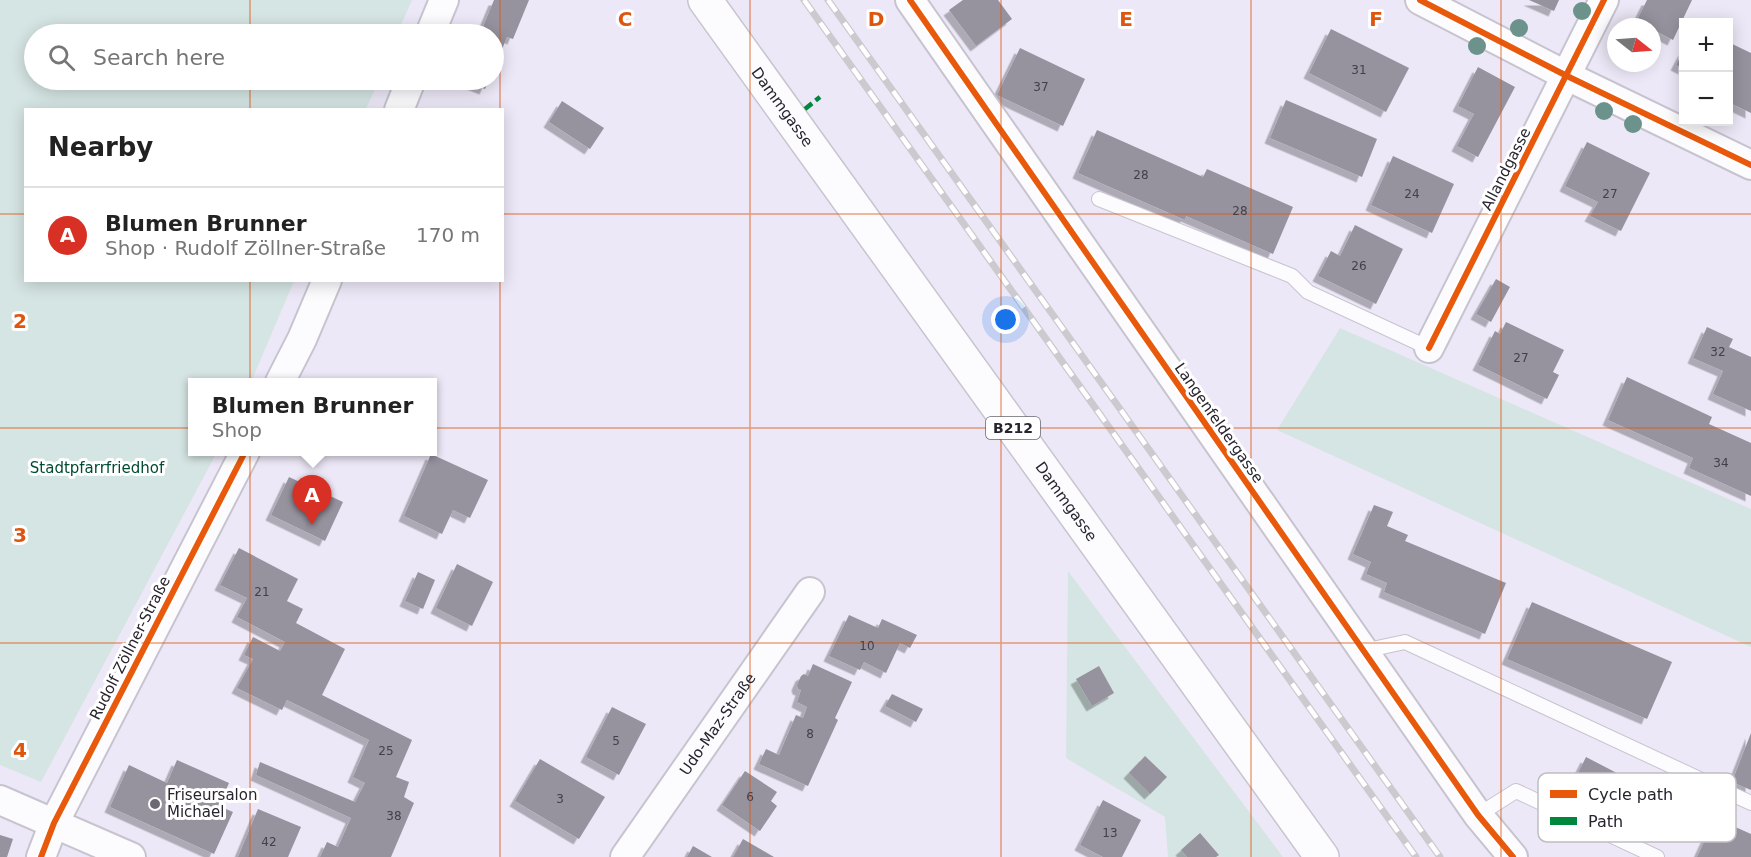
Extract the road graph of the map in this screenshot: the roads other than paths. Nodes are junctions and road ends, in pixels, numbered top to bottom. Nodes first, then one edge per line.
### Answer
1 (444, 0) edge
2 (705, 0) edge
3 (910, 0) edge
4 (1420, 0) edge
5 (1604, 0) edge
6 (434, 24) edge
7 (1567, 76) junction
8 (407, 90) edge
9 (400, 108) edge
10 (1751, 165) edge
11 (1098, 199) dead end
12 (326, 282) edge
13 (1429, 348) joint
14 (282, 378) edge
15 (243, 456) edge
16 (810, 592) dead end
17 (1363, 651) junction
18 (1687, 773) edge
19 (1736, 796) edge
20 (0, 800) edge
21 (1538, 801) edge
22 (1751, 803) edge
23 (1478, 815) junction
24 (54, 823) junction
25 (1625, 842) edge
26 (41, 857) edge
27 (131, 857) edge
28 (625, 857) edge
29 (1322, 857) edge
30 (1513, 857) edge
31 (1657, 857) edge

1 - 6 street
2 - 29 main road, Dammgasse / B212
3 - 17 street, Langenfeldergasse
4 - 7 street
5 - 7 street, Allandgasse
7 - 10 street
7 - 13 street, Allandgasse
8 - 9 street
11 - 13 lane
12 - 14 street
15 - 24 street, Rudolf Zöllner-Straße
16 - 28 street, Udo-Maz-Straße
17 - 18 lane
17 - 23 street, Langenfeldergasse
19 - 22 lane
20 - 24 street
21 - 23 lane
23 - 30 street, Langenfeldergasse
24 - 26 street, Rudolf Zöllner-Straße
24 - 27 street
25 - 31 lane

